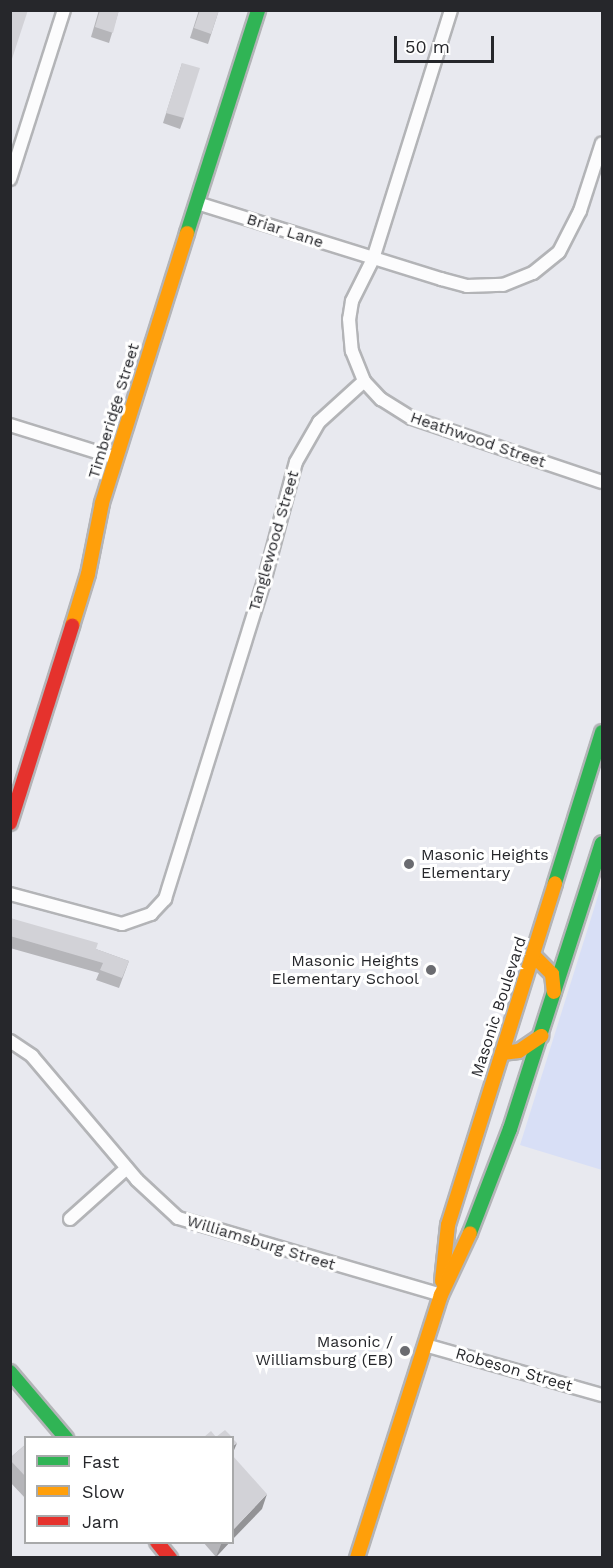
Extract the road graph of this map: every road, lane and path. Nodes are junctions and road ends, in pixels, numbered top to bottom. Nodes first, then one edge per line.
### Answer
1 (64, 10) edge
2 (258, 10) edge
3 (451, 10) edge
4 (603, 142) edge
5 (10, 179) edge
6 (197, 203) junction
7 (373, 259) junction
8 (364, 381) junction
9 (10, 425) edge
10 (116, 458) junction
11 (603, 482) edge
12 (603, 732) edge
13 (10, 823) edge
14 (603, 843) edge
15 (10, 894) edge
16 (532, 955) junction
17 (554, 996) junction
18 (541, 1036) junction
19 (10, 1041) edge
20 (502, 1053) junction
21 (479, 1126) junction
22 (510, 1129) junction
23 (127, 1168) junction
24 (70, 1219) dead end
25 (441, 1295) junction
26 (425, 1345) junction
27 (13, 1381) edge
28 (603, 1395) edge
29 (65, 1436) edge
30 (159, 1544) edge
31 (170, 1557) edge
32 (357, 1557) edge

1 - 5 street
2 - 6 main road, Timberidge Street
3 - 7 street
4 - 7 street, Briar Lane
6 - 7 street, Briar Lane
6 - 10 main road, Timberidge Street
7 - 8 street
8 - 11 street, Heathwood Street
8 - 15 street, Tanglewood Street
9 - 10 street
10 - 13 main road, Timberidge Street
12 - 16 main road, Masonic Boulevard
14 - 17 main road, Masonic Boulevard
16 - 17 main road
16 - 20 main road, Masonic Boulevard
17 - 18 main road, Masonic Boulevard
18 - 20 main road
18 - 22 main road, Masonic Boulevard
19 - 23 street, Williamsburg Street
20 - 21 main road, Masonic Boulevard
21 - 22 main road
21 - 25 main road, Masonic Boulevard
22 - 25 main road, Masonic Boulevard
23 - 24 street
23 - 25 street, Williamsburg Street
25 - 26 main road, Masonic Boulevard
26 - 28 street, Robeson Street
26 - 32 main road, Masonic Boulevard
27 - 29 main road
30 - 31 main road

